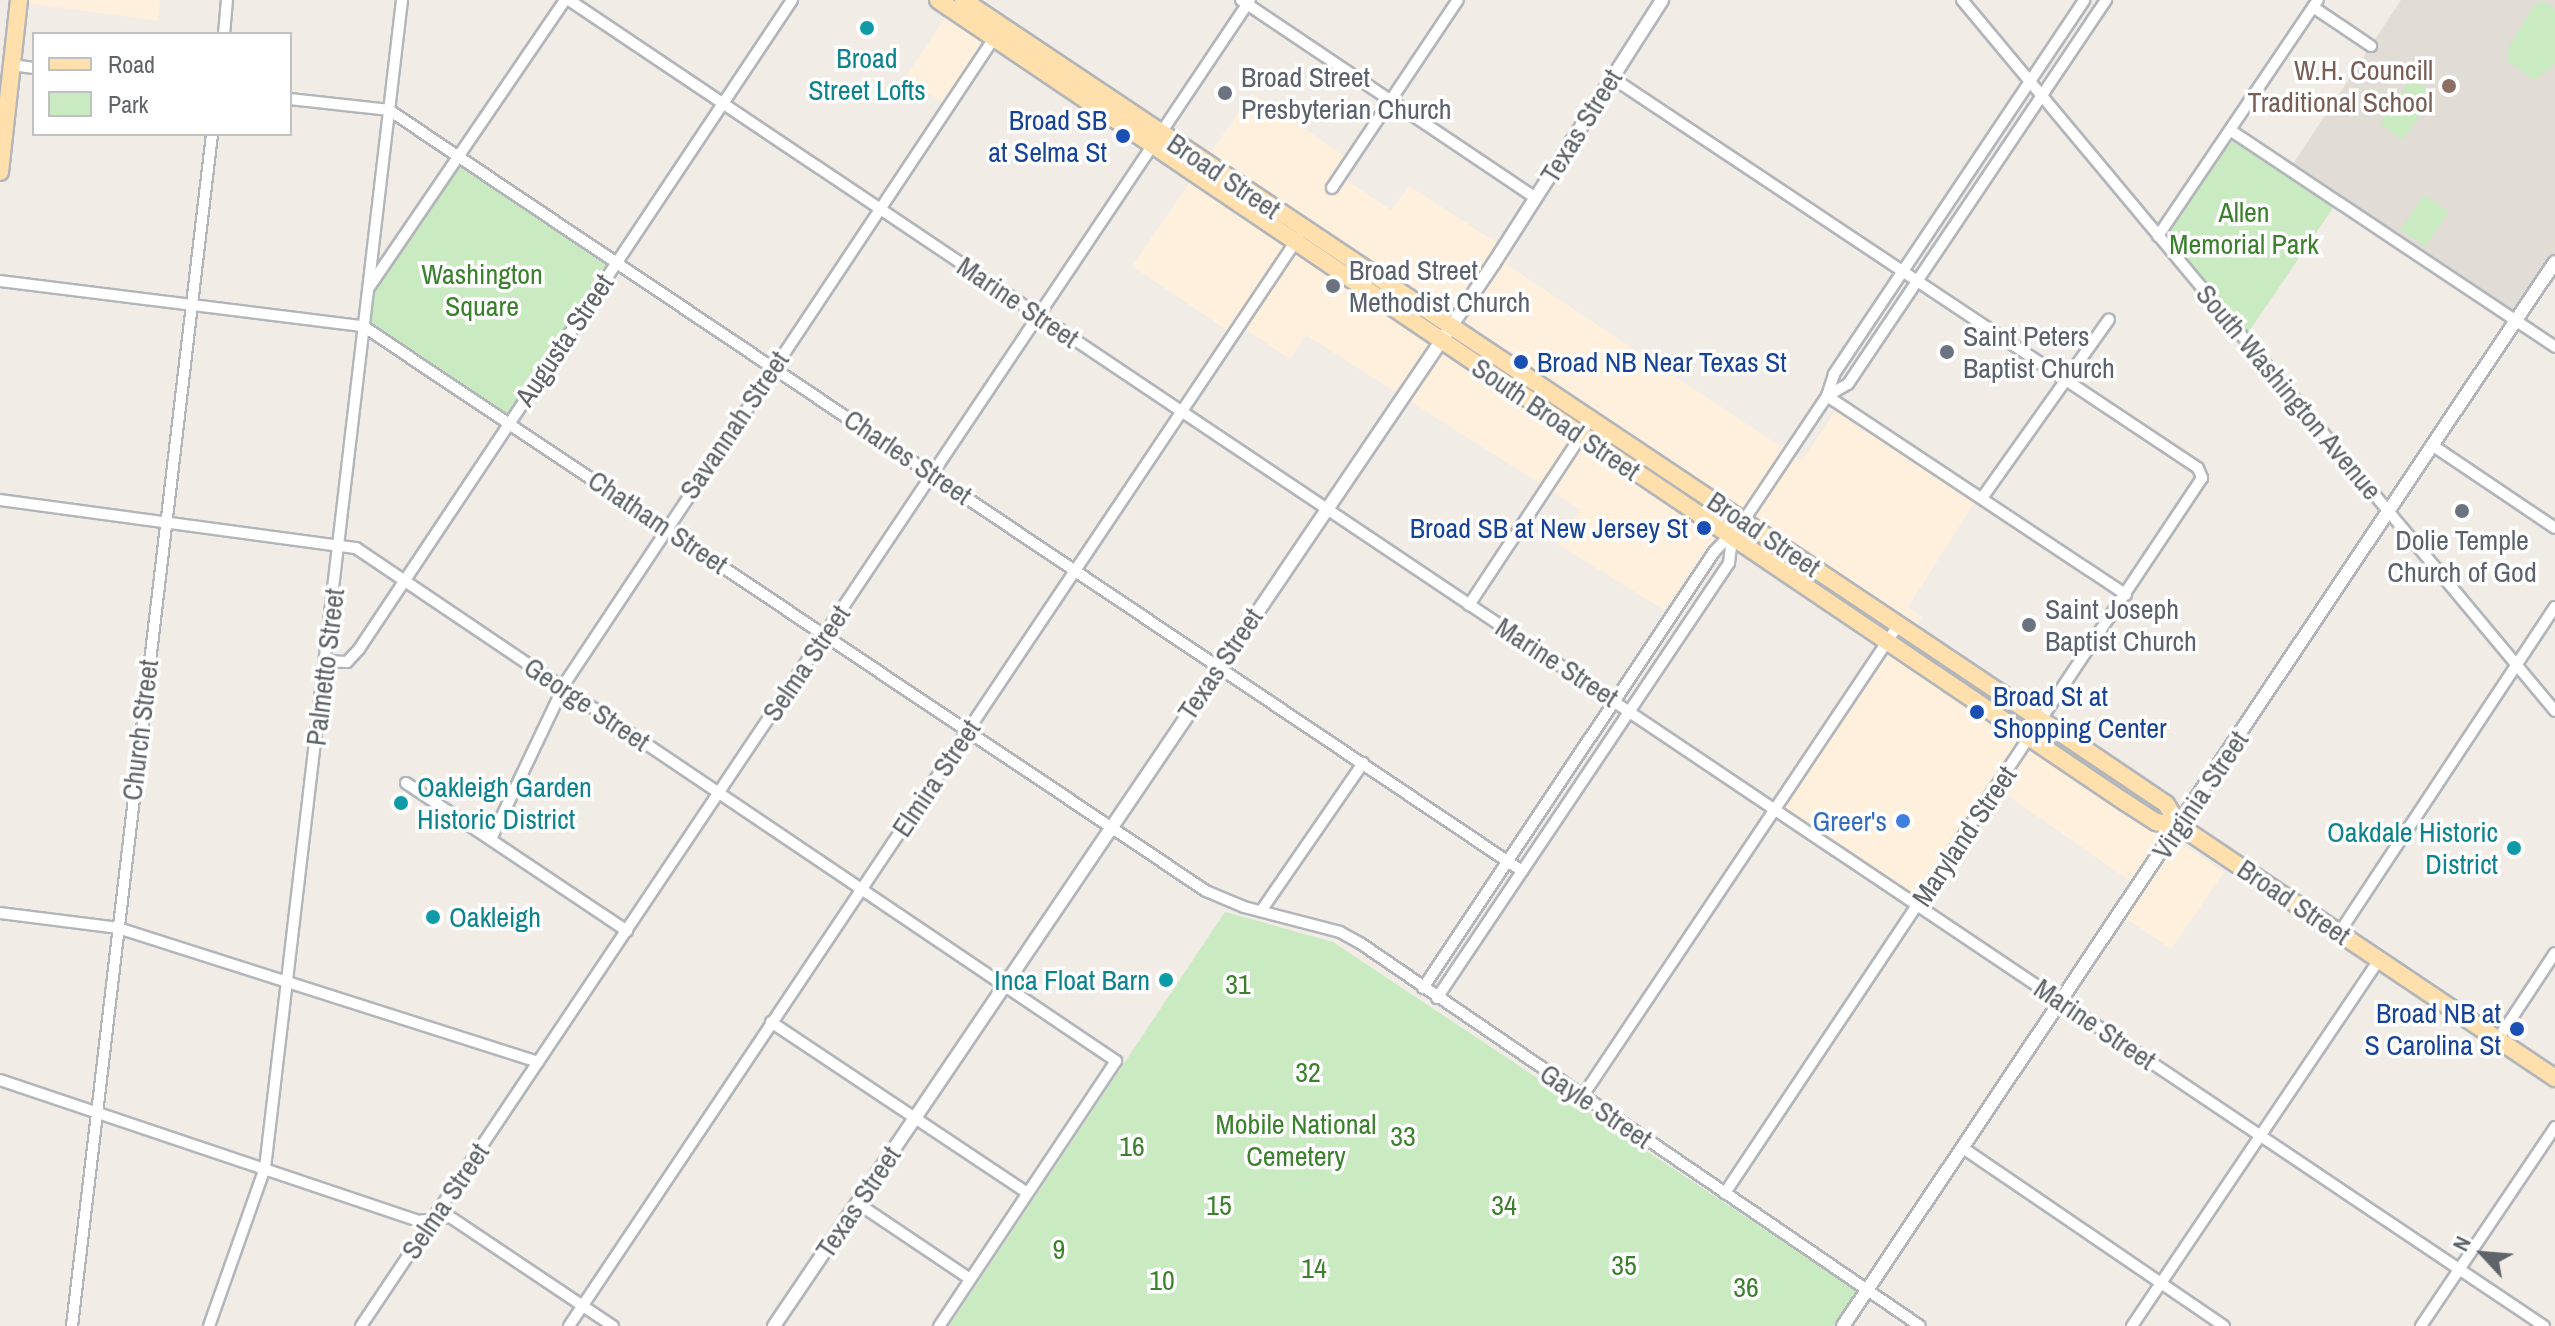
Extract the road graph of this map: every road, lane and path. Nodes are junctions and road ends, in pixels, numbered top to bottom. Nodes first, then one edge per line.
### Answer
1 (19, 0) edge
2 (227, 0) edge
3 (402, 0) edge
4 (567, 0) edge
5 (792, 0) edge
6 (938, 0) edge
7 (963, 0) edge
8 (1458, 0) edge
9 (1662, 0) edge
10 (1962, 0) edge
11 (2084, 0) edge
12 (2106, 0) edge
13 (1246, 1) edge
14 (2315, 4) edge
15 (2073, 16) junction
16 (2088, 26) junction
17 (224, 32) edge
18 (998, 32) junction
19 (2371, 46) dead end
20 (12, 65) junction
21 (32, 68) edge
22 (1611, 77) junction
23 (2028, 82) junction
24 (2041, 97) junction
25 (292, 99) edge
26 (1390, 100) junction
27 (723, 103) junction
28 (389, 110) junction
29 (3, 116) edge
30 (2230, 130) junction
31 (212, 136) edge
32 (1156, 139) junction
33 (1990, 141) junction
34 (2004, 150) junction
35 (459, 157) junction
36 (0, 172) edge
37 (1332, 188) dead end
38 (1536, 198) junction
39 (880, 208) junction
40 (1300, 236) junction
41 (2158, 236) junction
42 (2555, 262) edge
43 (615, 263) junction
44 (1902, 271) junction
45 (0, 281) edge
46 (1917, 281) junction
47 (368, 290) junction
48 (189, 303) junction
49 (1038, 315) junction
50 (2109, 319) dead end
51 (2516, 321) junction
52 (363, 326) junction
53 (1444, 332) junction
54 (2555, 347) edge
55 (772, 367) junction
56 (2065, 378) junction
57 (1827, 396) junction
58 (1182, 411) junction
59 (1592, 419) junction
60 (508, 422) junction
61 (1581, 436) junction
62 (2432, 445) junction
63 (1655, 461) junction
64 (932, 473) junction
65 (1643, 478) junction
66 (1982, 498) junction
67 (0, 500) edge
68 (1324, 507) junction
69 (2388, 510) junction
70 (165, 520) junction
71 (1744, 520) junction
72 (665, 528) junction
73 (2555, 528) edge
74 (1732, 538) junction
75 (339, 543) junction
76 (1076, 569) junction
77 (404, 580) junction
78 (2126, 595) junction
79 (1469, 605) junction
80 (2555, 607) edge
81 (1899, 624) junction
82 (825, 634) junction
83 (1887, 642) junction
84 (326, 661) junction
85 (2516, 664) junction
86 (1220, 666) junction
87 (562, 688) junction
88 (1614, 700) junction
89 (1630, 710) junction
90 (2555, 711) edge
91 (2042, 721) junction
92 (968, 731) junction
93 (2030, 738) junction
94 (1363, 763) junction
95 (406, 783) dead end
96 (719, 793) junction
97 (1776, 808) junction
98 (2180, 826) junction
99 (1111, 827) junction
100 (491, 839) junction
101 (1508, 861) junction
102 (1522, 871) junction
103 (861, 888) junction
104 (1917, 904) junction
105 (1261, 911) junction
106 (0, 913) edge
107 (118, 928) junction
108 (627, 931) junction
109 (2339, 933) junction
110 (2555, 953) edge
111 (2379, 960) junction
112 (287, 985) junction
113 (1005, 985) junction
114 (1423, 988) junction
115 (1437, 998) junction
116 (2060, 1000) junction
117 (771, 1022) junction
118 (2498, 1039) junction
119 (538, 1062) junction
120 (2555, 1078) edge
121 (0, 1080) edge
122 (1582, 1097) junction
123 (98, 1113) junction
124 (915, 1118) junction
125 (2555, 1127) edge
126 (2261, 1135) junction
127 (1963, 1148) junction
128 (265, 1168) junction
129 (1027, 1193) junction
130 (1725, 1193) junction
131 (857, 1203) junction
132 (434, 1218) junction
133 (2459, 1269) junction
134 (970, 1279) junction
135 (2161, 1284) junction
136 (1867, 1290) junction
137 (582, 1306) junction
138 (72, 1326) edge
139 (209, 1326) edge
140 (361, 1326) edge
141 (569, 1326) edge
142 (613, 1326) edge
143 (774, 1326) edge
144 (939, 1326) edge
145 (1843, 1326) edge
146 (1920, 1326) edge
147 (2132, 1326) edge
148 (2224, 1326) edge
149 (2421, 1326) edge
150 (2544, 1326) edge

1 - 20 main road
2 - 17 street
3 - 28 street, Palmetto Street
4 - 27 street, Marine Street
4 - 35 street
5 - 27 street, Augusta Street
6 - 18 main road
7 - 18 main road, Broad Street
8 - 26 street
9 - 22 street, Texas Street
10 - 23 street, South Washington Avenue
11 - 15 street
12 - 16 street
13 - 26 street
13 - 32 street, Selma Street
14 - 19 street
14 - 30 street
15 - 16 street
15 - 23 street
16 - 24 street
18 - 32 main road, Broad Street
18 - 39 street, Savannah Street
20 - 21 street
20 - 29 main road
22 - 38 street, Texas Street
22 - 44 street
23 - 24 street, South Washington Avenue
23 - 33 street
24 - 34 street
24 - 41 street, South Washington Avenue
25 - 28 street, Charles Street
26 - 37 street
26 - 38 street
27 - 39 street, Marine Street
27 - 43 street, Augusta Street
28 - 35 street, Charles Street
28 - 47 street, Palmetto Street
29 - 36 main road
30 - 41 street
30 - 51 street
31 - 48 street, Church Street
32 - 40 main road, Broad Street
32 - 49 street, Selma Street
33 - 34 street
33 - 44 street
34 - 46 street
35 - 43 street, Charles Street
35 - 47 street
38 - 53 street, Texas Street
39 - 49 street, Marine Street
39 - 55 street, Savannah Street
40 - 53 main road, Broad Street
40 - 58 street, Elmira Street
41 - 69 street, South Washington Avenue
42 - 51 street, Virginia Street
43 - 55 street, Charles Street
43 - 60 street, Augusta Street
44 - 46 street
44 - 57 street
45 - 48 street, Chatham Street
46 - 56 street
46 - 57 street
47 - 52 street, Palmetto Street
48 - 52 street, Chatham Street
48 - 70 street, Church Street
49 - 58 street, Marine Street
49 - 64 street, Selma Street
50 - 56 street
51 - 54 street
51 - 62 street, Virginia Street
52 - 60 street, Chatham Street
52 - 75 street, Palmetto Street
53 - 59 main road, Broad Street
53 - 61 main road, South Broad Street
53 - 68 street, Texas Street
55 - 64 street, Charles Street
55 - 72 street, Savannah Street
56 - 66 street
56 - 78 street, Maryland Street
57 - 66 street
57 - 71 street
58 - 68 street, Marine Street
58 - 76 street, Elmira Street
59 - 61 street
59 - 63 main road, Broad Street
60 - 72 street, Chatham Street
60 - 77 street, Augusta Street
61 - 65 main road, South Broad Street
61 - 79 street
62 - 69 street, Virginia Street
62 - 73 street
63 - 65 street
63 - 71 main road, Broad Street
64 - 76 street, Charles Street
64 - 82 street, Selma Street
65 - 74 main road, South Broad Street
66 - 78 street
67 - 70 street, George Street
68 - 79 street, Marine Street
68 - 86 street, Texas Street
69 - 85 street, South Washington Avenue
69 - 98 street, Virginia Street
70 - 75 street, George Street
70 - 107 street, Church Street
71 - 74 street
71 - 81 main road, Broad Street
72 - 82 street, Chatham Street
72 - 87 street, Savannah Street
74 - 83 main road, South Broad Street
74 - 88 street
74 - 89 street
75 - 77 street, George Street
75 - 84 street, Palmetto Street
76 - 86 street, Charles Street
76 - 92 street, Elmira Street
77 - 84 street, Augusta Street
77 - 87 street, George Street
78 - 91 street, Maryland Street
79 - 88 street, Marine Street
80 - 85 street
81 - 83 street
81 - 91 main road, Broad Street
82 - 92 street, Chatham Street
82 - 96 street, Selma Street
83 - 93 main road, South Broad Street
83 - 97 street
84 - 112 street, Palmetto Street
85 - 90 street, South Washington Avenue
85 - 109 street
86 - 94 street, Charles Street
86 - 99 street, Texas Street
87 - 96 street, George Street
87 - 100 street, Savannah Street
88 - 89 street, Marine Street
88 - 101 street
89 - 97 street, Marine Street
89 - 102 street
91 - 93 street, Maryland Street
91 - 98 main road, Broad Street
92 - 99 street, Chatham Street
92 - 103 street, Elmira Street
93 - 98 main road, South Broad Street
93 - 104 street, Maryland Street
94 - 101 street, Charles Street
94 - 105 street
95 - 100 street
96 - 103 street, George Street
96 - 108 street, Selma Street
97 - 104 street, Marine Street
97 - 122 street
98 - 109 main road, Broad Street
98 - 116 street, Virginia Street
99 - 105 street, Chatham Street
99 - 113 street, Texas Street
100 - 108 street
101 - 102 street, Charles Street
101 - 114 street
102 - 115 street
103 - 113 street, George Street
103 - 117 street, Elmira Street
104 - 116 street, Marine Street
104 - 130 street, Maryland Street
105 - 114 street, Gayle Street
106 - 107 street
107 - 112 street
107 - 123 street, Church Street
108 - 119 street, Selma Street
109 - 111 main road, Broad Street
110 - 118 street
111 - 118 main road, Broad Street
111 - 126 street
112 - 119 street
112 - 128 street, Palmetto Street
113 - 124 street, Texas Street
113 - 129 street, George Street
114 - 115 street, Gayle Street
115 - 122 street, Gayle Street
116 - 126 street, Marine Street
116 - 127 street, Virginia Street
117 - 124 street
117 - 137 street, Elmira Street
118 - 120 main road, Broad Street
119 - 132 street, Selma Street
121 - 123 street
122 - 130 street, Gayle Street
123 - 128 street
123 - 138 street, Church Street
124 - 129 street
124 - 131 street, Texas Street
125 - 133 street
126 - 133 street, Marine Street
126 - 135 street
127 - 135 street
127 - 136 street, Virginia Street
128 - 132 street
128 - 139 street, Palmetto Street
129 - 134 street
130 - 136 street, Gayle Street
131 - 134 street
131 - 143 street, Texas Street
132 - 137 street
132 - 140 street, Selma Street
133 - 149 street
133 - 150 street, Marine Street
134 - 144 street
135 - 147 street
135 - 148 street
136 - 145 street, Virginia Street
136 - 146 street, Gayle Street
137 - 141 street, Elmira Street
137 - 142 street

